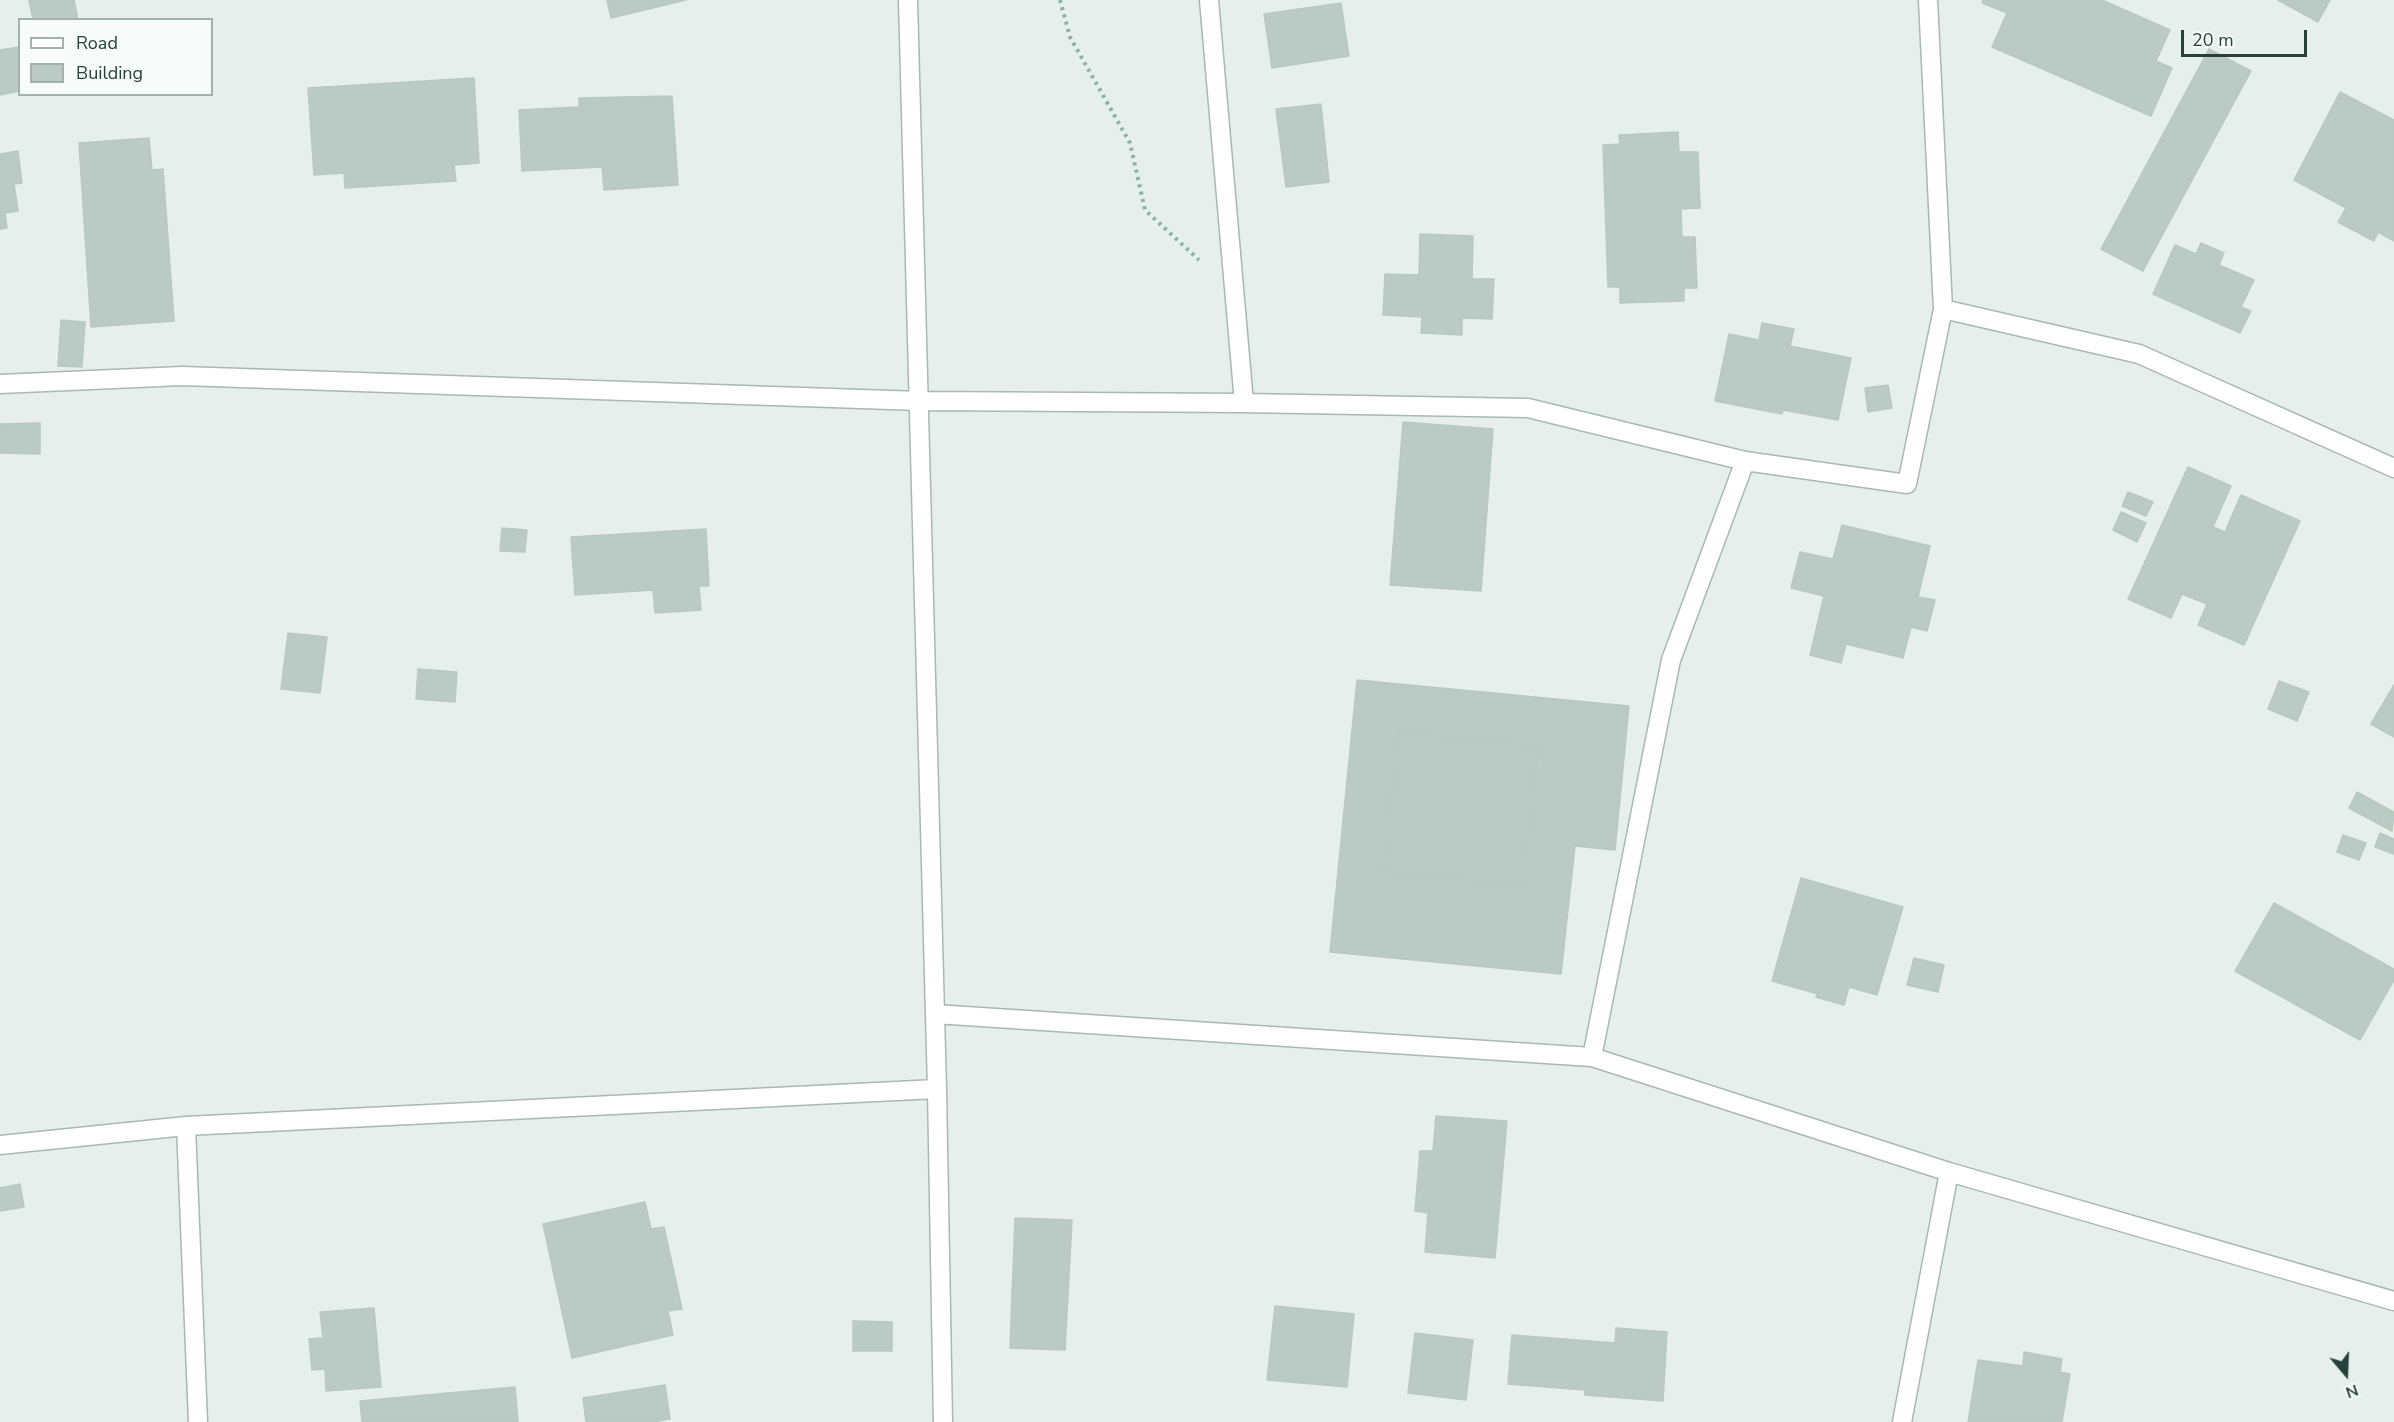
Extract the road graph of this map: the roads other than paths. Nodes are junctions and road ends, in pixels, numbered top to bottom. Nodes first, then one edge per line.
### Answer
1 (908, 0) edge
2 (1209, 0) edge
3 (1928, 0) edge
4 (1943, 309) junction
5 (0, 384) edge
6 (920, 401) junction
7 (1244, 403) junction
8 (1745, 461) junction
9 (2394, 468) edge
10 (935, 1014) junction
11 (1592, 1057) junction
12 (937, 1089) junction
13 (186, 1126) junction
14 (0, 1145) edge
15 (1949, 1173) junction
16 (2394, 1301) edge
17 (198, 1422) edge
18 (943, 1422) edge
19 (1902, 1422) edge

1 - 6 street
2 - 7 street
3 - 4 street
4 - 8 street
4 - 9 street
5 - 6 street
6 - 7 street
6 - 10 street
7 - 8 street
8 - 11 street
10 - 11 street
10 - 12 street
11 - 15 street
12 - 13 street
12 - 18 street
13 - 14 street
13 - 17 street
15 - 16 street
15 - 19 street

